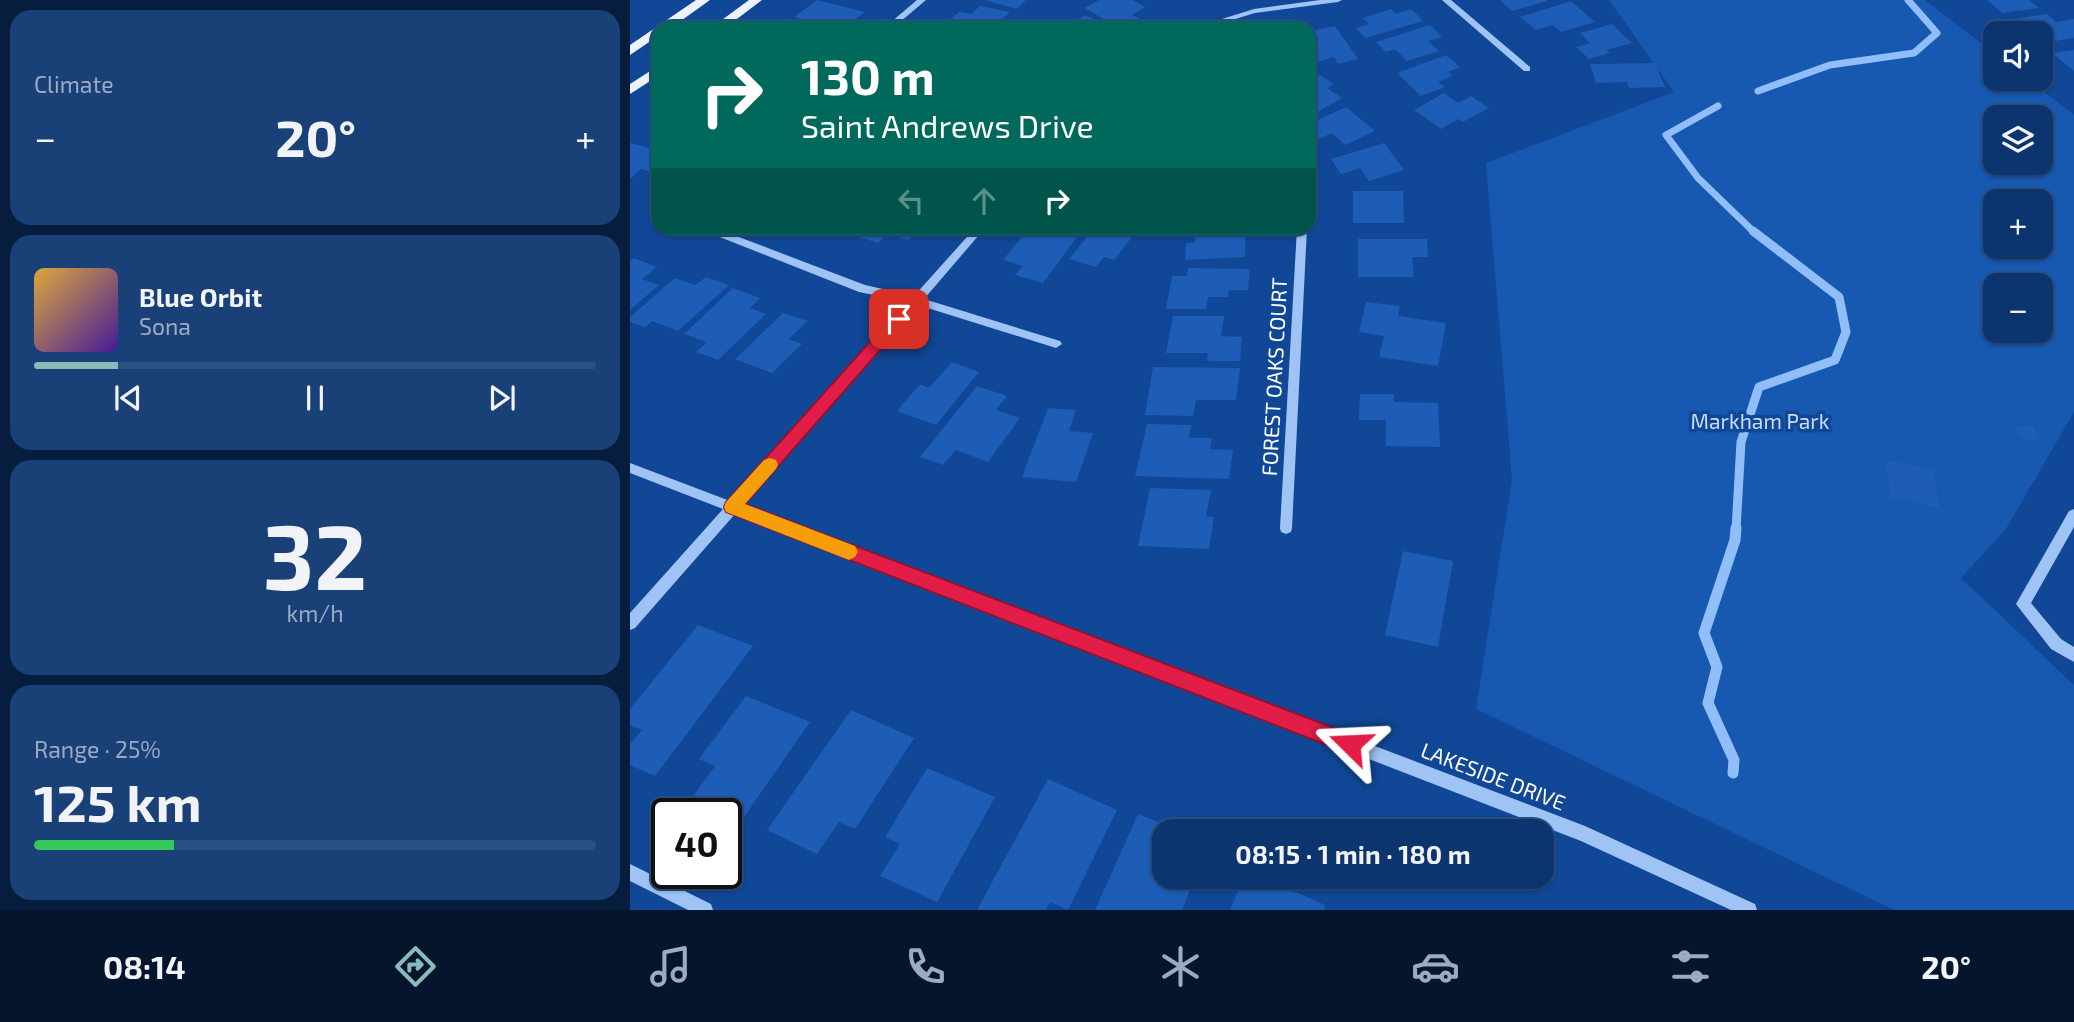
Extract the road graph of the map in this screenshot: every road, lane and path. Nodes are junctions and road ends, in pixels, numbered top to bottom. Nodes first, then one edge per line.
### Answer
1 (704, 0) edge
2 (756, 0) edge
3 (922, 0) edge
4 (1338, 0) edge
5 (1446, 0) edge
6 (673, 21) edge
7 (727, 21) edge
8 (896, 21) edge
9 (1220, 21) edge
10 (651, 37) edge
11 (630, 51) edge
12 (1527, 69) dead end
13 (651, 75) edge
14 (630, 90) edge
15 (724, 235) edge
16 (974, 235) edge
17 (1302, 235) edge
18 (915, 300) junction
19 (1056, 344) dead end
20 (630, 468) edge
21 (732, 507) junction
22 (2074, 515) edge
23 (1286, 528) dead end
24 (630, 623) edge
25 (2074, 655) edge
26 (630, 872) edge
27 (705, 910) edge
28 (1749, 910) edge

1 - 6 main road
2 - 7 main road
3 - 8 street
4 - 9 street
5 - 12 street
10 - 11 main road
13 - 14 main road
15 - 18 street
16 - 18 street
17 - 23 street, FOREST OAKS COURT
18 - 19 street
18 - 21 street
20 - 21 street, LAKESIDE DRIVE
21 - 24 street
21 - 28 street, LAKESIDE DRIVE
22 - 25 street
26 - 27 street

